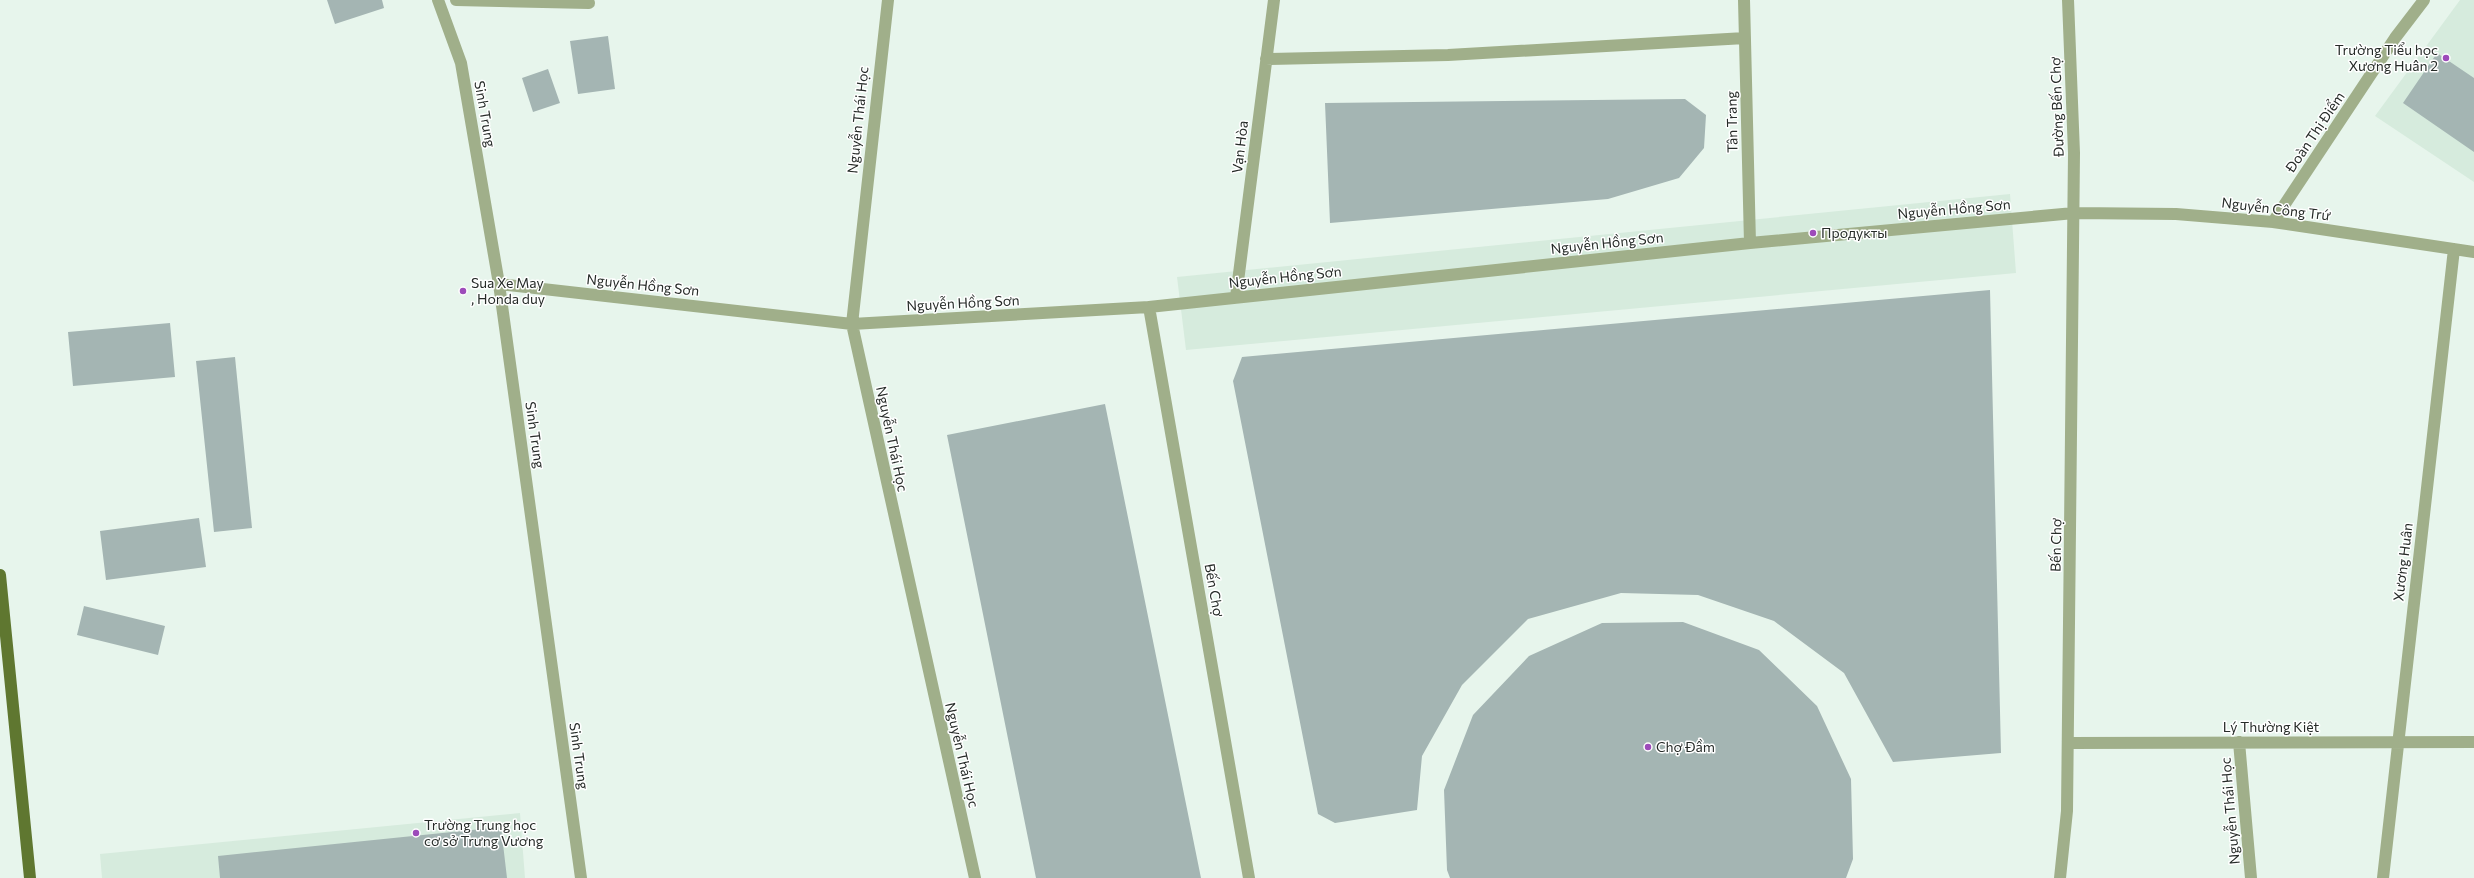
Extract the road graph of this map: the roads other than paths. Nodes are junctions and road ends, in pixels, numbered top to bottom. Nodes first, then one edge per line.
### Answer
1 (438, 0) edge
2 (456, 0) edge
3 (888, 0) edge
4 (1274, 0) edge
5 (1744, 0) edge
6 (2068, 0) edge
7 (2424, 0) edge
8 (589, 3) dead end
9 (1745, 38) junction
10 (1266, 58) junction
11 (2074, 213) junction
12 (2273, 222) junction
13 (1750, 243) junction
14 (2454, 249) junction
15 (2474, 252) edge
16 (500, 284) junction
17 (1236, 297) junction
18 (1149, 307) junction
19 (852, 324) junction
20 (0, 574) edge
21 (2239, 742) junction
22 (2398, 742) junction
23 (2474, 742) edge
24 (2069, 743) junction
25 (30, 878) edge
26 (581, 878) edge
27 (975, 878) edge
28 (1249, 878) edge
29 (2060, 878) edge
30 (2251, 878) edge
31 (2383, 878) edge

1 - 16 street, Sinh Trung
2 - 8 street
3 - 19 street, Nguyễn Thái Học
4 - 10 street, Vạn Hòa
5 - 9 street, Tân Trang
6 - 11 street, Đường Bến Chợ
7 - 12 street, Đoàn Thị Điểm
9 - 10 street
9 - 13 street, Tân Trang
10 - 17 street, Vạn Hòa
11 - 12 street, Nguyễn Công Trứ
11 - 13 street, Nguyễn Hồng Sơn
11 - 24 street, Bến Chợ
12 - 14 street, Nguyễn Công Trứ
13 - 17 street, Nguyễn Hồng Sơn
14 - 15 street, Nguyễn Công Trứ
14 - 22 street, Xương Huân
16 - 19 street, Nguyễn Hồng Sơn
16 - 26 street, Sinh Trung
17 - 18 street, Nguyễn Hồng Sơn
18 - 19 street, Nguyễn Hồng Sơn
18 - 28 street, Bến Chợ
19 - 27 street, Nguyễn Thái Học
20 - 25 main road
21 - 22 street, Lý Thường Kiệt
21 - 24 street, Lý Thường Kiệt
21 - 30 street, Nguyễn Thái Học
22 - 23 street, Lý Thường Kiệt
22 - 31 street, Xương Huân
24 - 29 street, Bến Chợ

